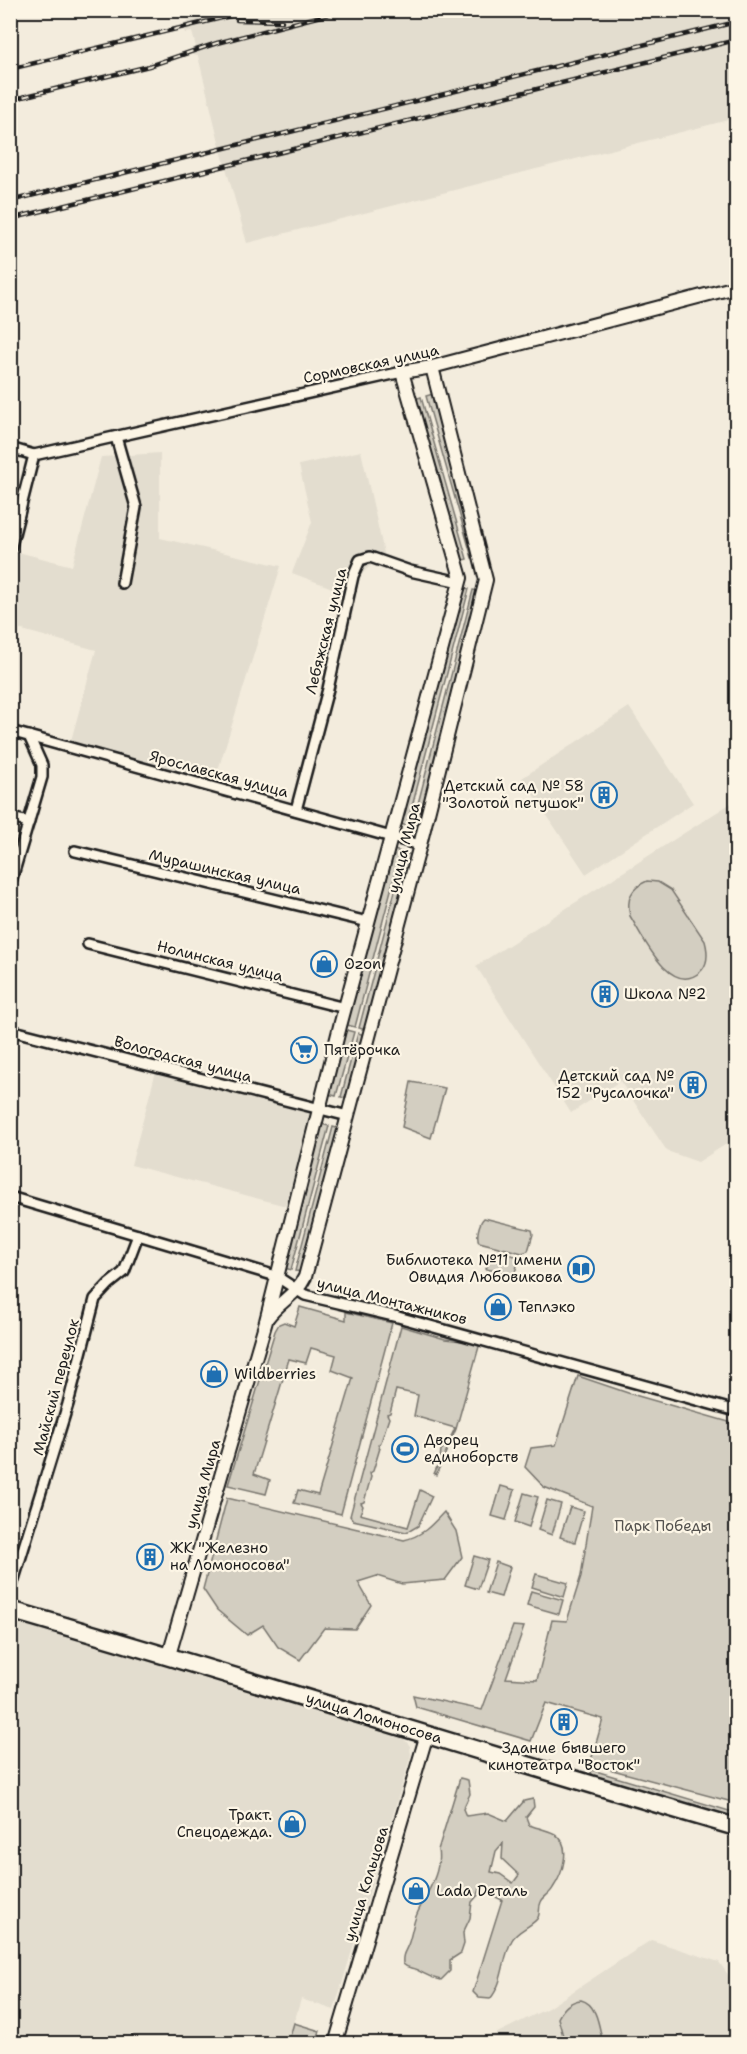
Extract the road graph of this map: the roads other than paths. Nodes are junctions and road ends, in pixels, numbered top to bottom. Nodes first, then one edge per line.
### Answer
1 (736, 287) edge
2 (432, 367) junction
3 (402, 372) junction
4 (116, 437) junction
5 (10, 448) edge
6 (34, 455) junction
7 (10, 550) edge
8 (460, 582) junction
9 (122, 583) dead end
10 (10, 731) edge
11 (30, 736) junction
12 (296, 810) junction
13 (10, 818) edge
14 (29, 822) junction
15 (391, 837) junction
16 (420, 844) junction
17 (75, 851) dead end
18 (10, 885) edge
19 (368, 921) junction
20 (88, 944) dead end
21 (345, 1008) junction
22 (10, 1030) edge
23 (318, 1110) junction
24 (348, 1116) junction
25 (10, 1197) edge
26 (138, 1235) junction
27 (276, 1276) junction
28 (297, 1291) junction
29 (266, 1320) junction
30 (736, 1411) edge
31 (10, 1592) edge
32 (10, 1610) edge
33 (169, 1655) junction
34 (427, 1734) junction
35 (736, 1827) edge
36 (335, 2043) edge

1 - 2 street, Сормовская улица
2 - 3 street, Сормовская улица
2 - 16 street, улица Мира
3 - 4 street, Сормовская улица
3 - 8 street, улица Мира
4 - 6 street, Сормовская улица
4 - 9 street
5 - 6 street, Сормовская улица
6 - 7 street
8 - 12 street, Лебяжская улица
8 - 15 street, улица Мира
10 - 11 street, Ярославская улица
11 - 12 street, Ярославская улица
11 - 14 street
12 - 15 street, Ярославская улица
13 - 14 street
14 - 18 street
15 - 16 street, Ярославская улица
15 - 19 street, улица Мира
16 - 24 street, улица Мира
17 - 19 street, Мурашинская улица
19 - 21 street, улица Мира
20 - 21 street, Нолинская улица
21 - 23 street, улица Мира
22 - 23 street, Вологодская улица
23 - 24 street, Вологодская улица
23 - 27 street, улица Мира
24 - 28 street, улица Мира
25 - 26 street, улица Монтажников
26 - 27 street, улица Монтажников
26 - 31 street, Майский переулок
27 - 28 street, улица Монтажников
27 - 29 street, улица Мира
28 - 29 street, улица Мира
28 - 30 street, улица Монтажников
29 - 33 street, улица Мира
32 - 33 highway, улица Ломоносова
33 - 34 highway, улица Ломоносова
34 - 35 highway, улица Ломоносова
34 - 36 street, улица Кольцова

